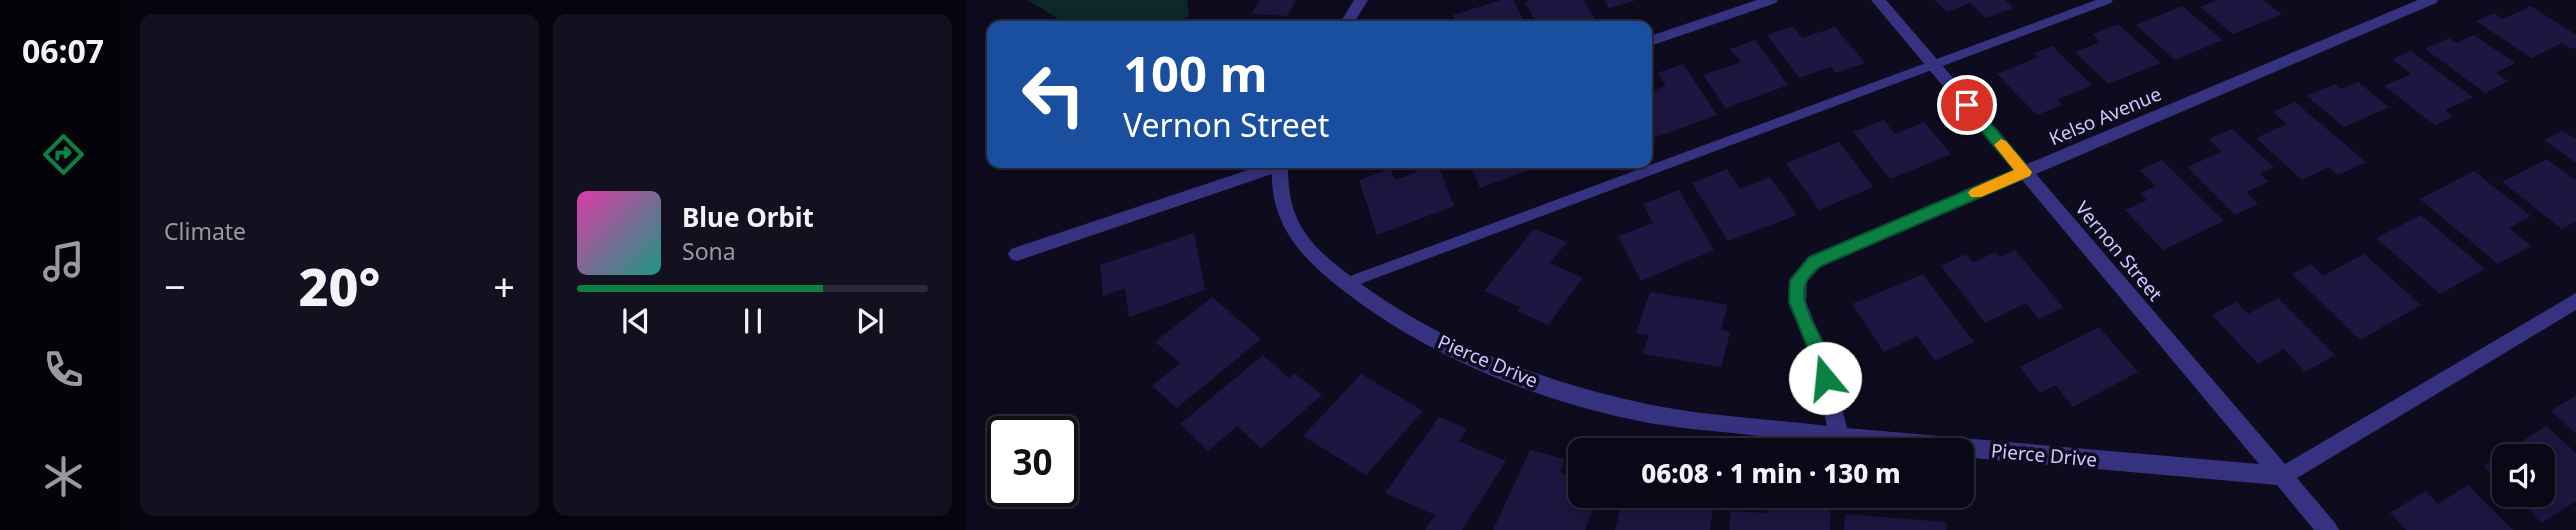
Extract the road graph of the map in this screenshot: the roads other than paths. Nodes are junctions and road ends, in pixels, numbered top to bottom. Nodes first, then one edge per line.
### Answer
1 (1361, 0) edge
2 (1771, 0) edge
3 (1878, 0) edge
4 (2107, 0) edge
5 (2431, 0) edge
6 (1348, 21) edge
7 (1652, 40) edge
8 (1934, 66) junction
9 (1270, 168) edge
10 (1282, 168) edge
11 (2024, 172) junction
12 (1017, 254) dead end
13 (1348, 283) junction
14 (2576, 301) edge
15 (1839, 437) junction
16 (2283, 475) junction
17 (2328, 530) edge

1 - 6 street
2 - 7 street
3 - 8 street, Vernon Street
4 - 8 lane
5 - 11 street, Kelso Avenue
8 - 11 street, Vernon Street
8 - 13 lane
9 - 12 street
10 - 13 street, Pierce Drive
11 - 15 street, Kelso Avenue
11 - 16 street, Vernon Street
13 - 15 street, Pierce Drive
14 - 16 street
15 - 16 street, Pierce Drive
16 - 17 street, Vernon Street

